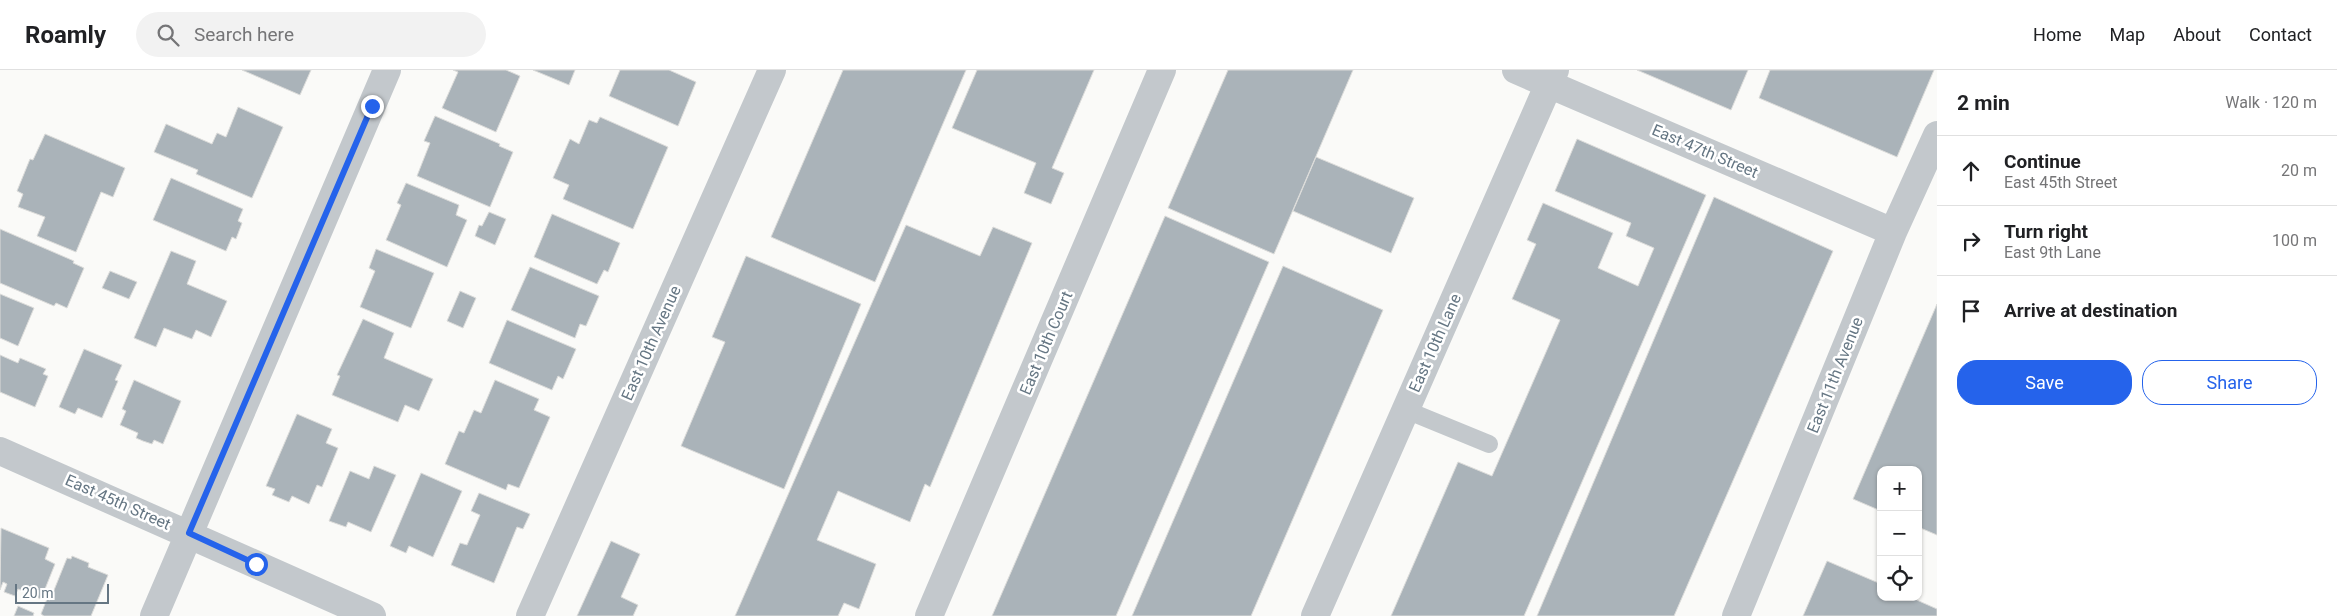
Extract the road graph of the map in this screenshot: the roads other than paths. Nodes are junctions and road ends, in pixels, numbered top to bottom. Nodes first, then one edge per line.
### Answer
1 (387, 70) edge
2 (772, 70) edge
3 (1162, 70) edge
4 (1516, 70) edge
5 (1552, 77) edge
6 (1937, 135) edge
7 (1893, 232) junction
8 (1406, 410) junction
9 (1489, 444) dead end
10 (0, 450) edge
11 (189, 533) junction
12 (154, 616) edge
13 (372, 616) edge
14 (530, 616) edge
15 (929, 616) edge
16 (1315, 616) edge
17 (1736, 616) edge

1 - 11 street
2 - 14 street, East 10th Avenue
3 - 15 street, East 10th Court
4 - 5 street, East 47th Street
5 - 7 street, East 47th Street
5 - 8 street, East 10th Lane
6 - 7 street, East 11th Avenue
7 - 17 street, East 11th Avenue
8 - 9 lane
8 - 16 street, East 10th Lane
10 - 11 street, East 45th Street
11 - 12 street
11 - 13 street, East 45th Street

